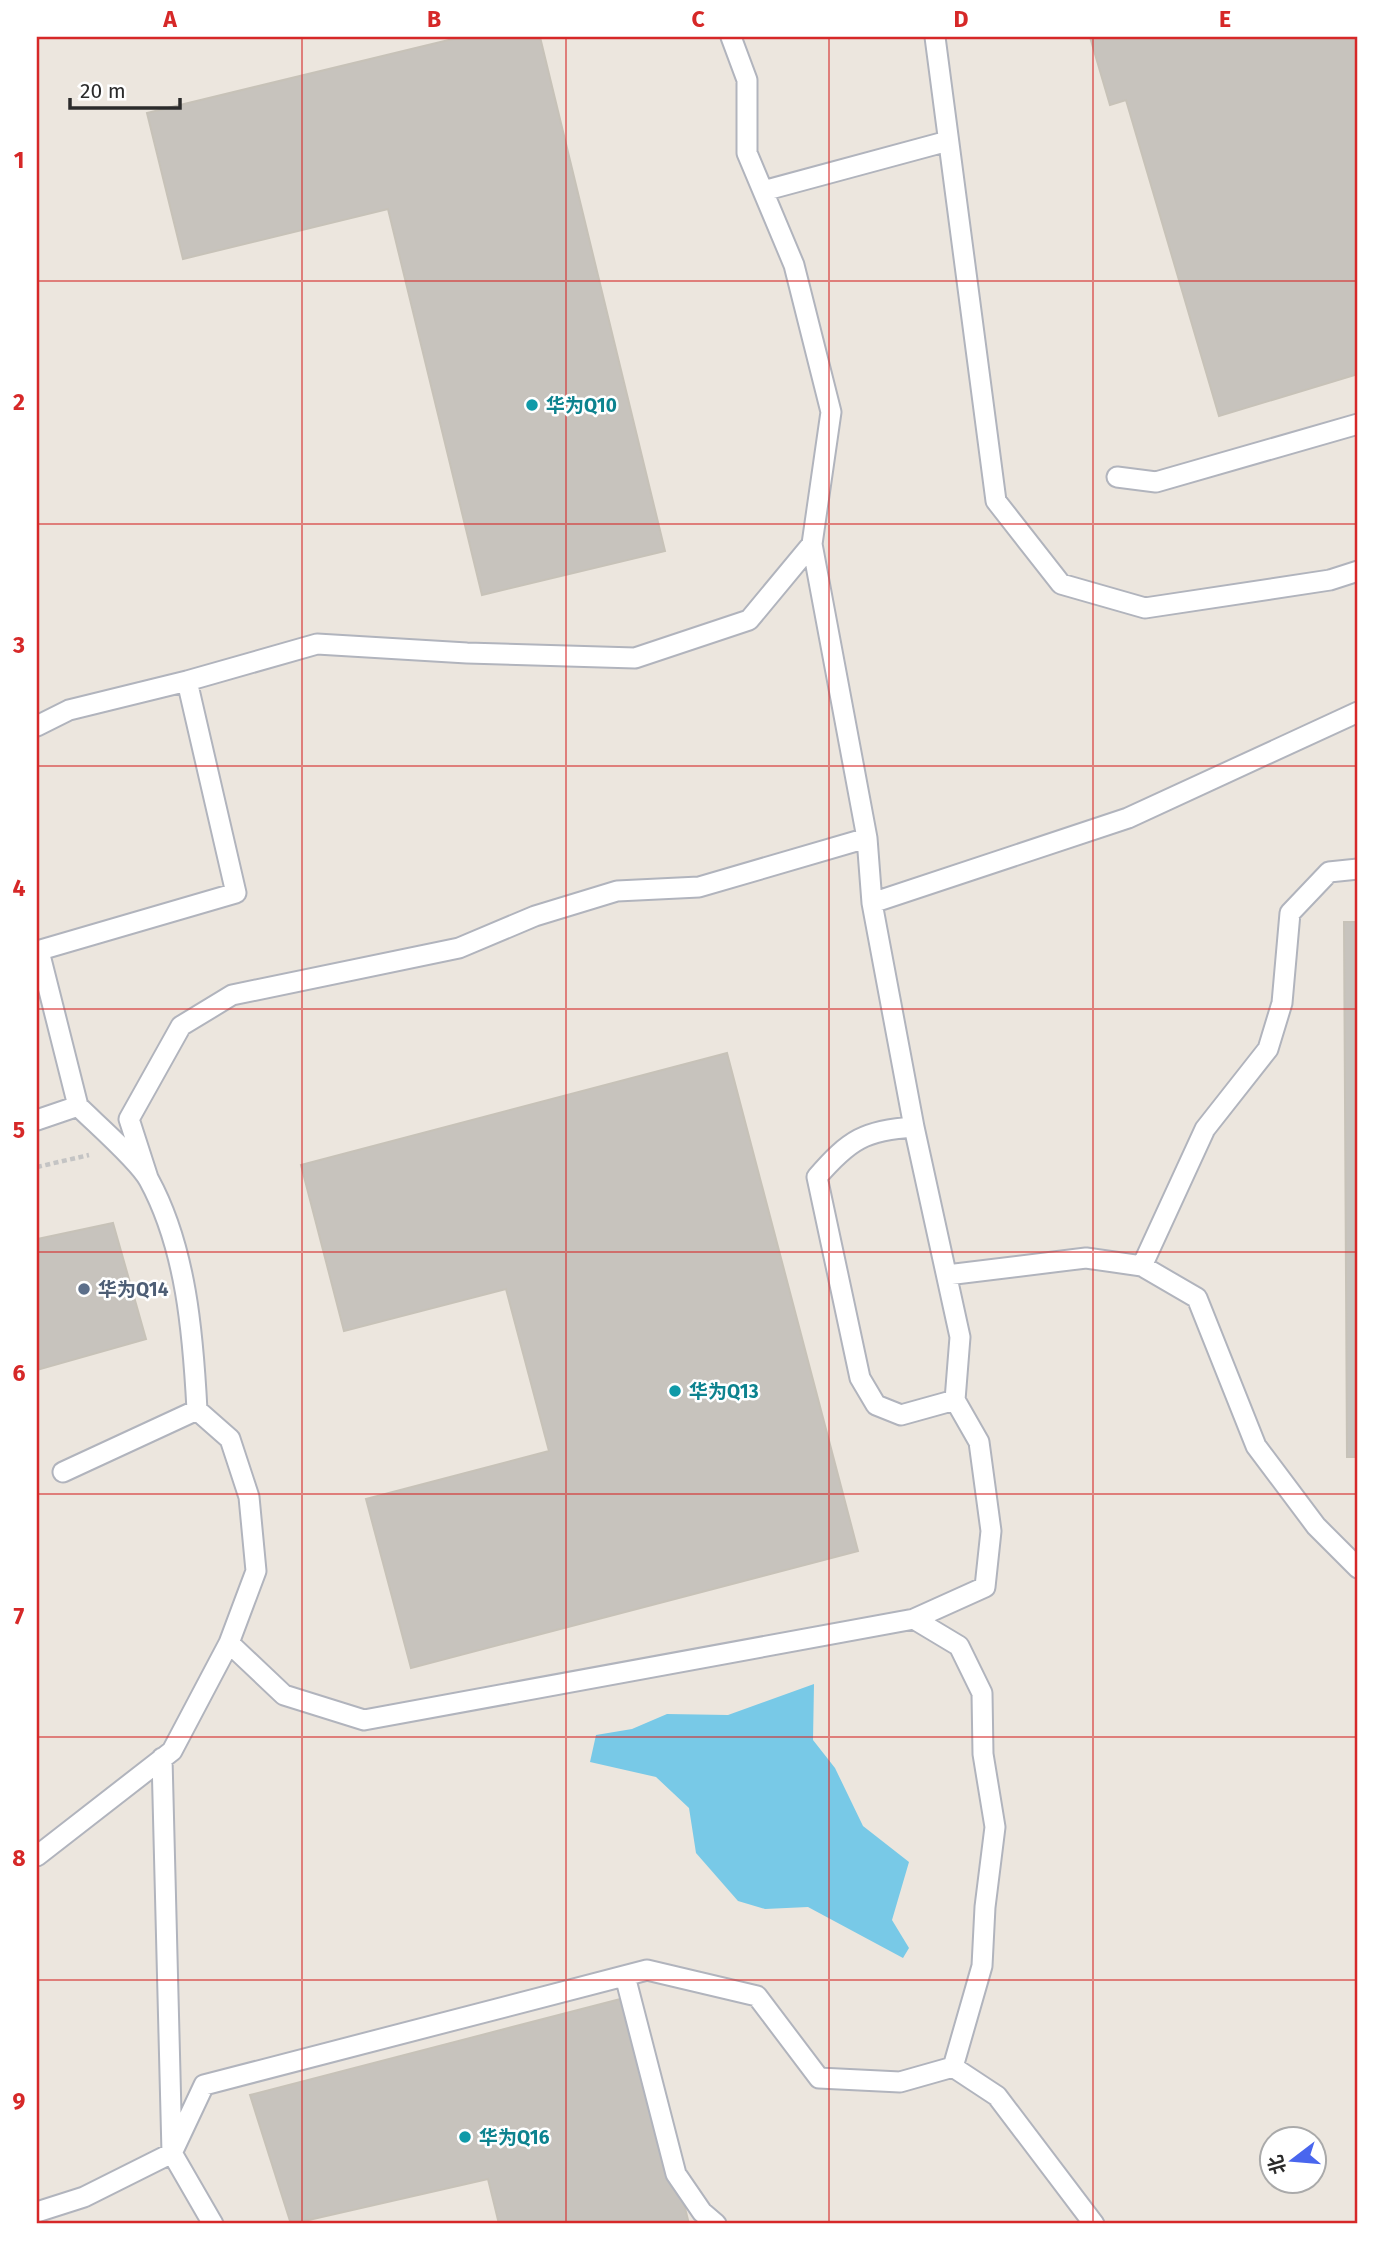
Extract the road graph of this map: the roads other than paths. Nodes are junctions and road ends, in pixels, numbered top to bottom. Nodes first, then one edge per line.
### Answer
1 (731, 37) edge
2 (936, 37) edge
3 (948, 141) junction
4 (763, 191) junction
5 (1358, 424) edge
6 (1117, 477) dead end
7 (812, 544) junction
8 (1358, 571) edge
9 (187, 681) junction
10 (1358, 712) edge
11 (37, 726) edge
12 (867, 838) junction
13 (1358, 869) edge
14 (872, 903) junction
15 (38, 951) edge
16 (78, 1106) junction
17 (37, 1120) edge
18 (914, 1127) junction
19 (148, 1178) junction
20 (1142, 1266) junction
21 (947, 1275) junction
22 (955, 1400) junction
23 (197, 1409) junction
24 (63, 1472) dead end
25 (1358, 1568) edge
26 (914, 1619) junction
27 (229, 1643) junction
28 (162, 1759) junction
29 (37, 1856) edge
30 (625, 1976) junction
31 (953, 2067) junction
32 (172, 2153) junction
33 (37, 2212) edge
34 (213, 2224) edge
35 (716, 2224) edge
36 (1094, 2224) edge

1 - 4 lane
2 - 3 lane
3 - 4 lane
3 - 8 lane
4 - 7 lane
5 - 6 lane
7 - 9 lane
7 - 12 lane
9 - 11 lane
9 - 15 lane
10 - 14 lane
12 - 14 lane
12 - 19 lane
13 - 20 lane
14 - 18 lane
15 - 16 lane
16 - 17 lane
16 - 19 lane
18 - 21 lane
18 - 22 lane
19 - 23 lane
20 - 21 lane
20 - 25 lane
21 - 22 lane
22 - 26 lane
23 - 24 lane
23 - 27 lane
26 - 27 lane
26 - 31 lane
27 - 28 lane
28 - 29 lane
28 - 32 lane
30 - 31 lane
30 - 32 lane
30 - 35 lane
31 - 36 lane
32 - 33 lane
32 - 34 lane

